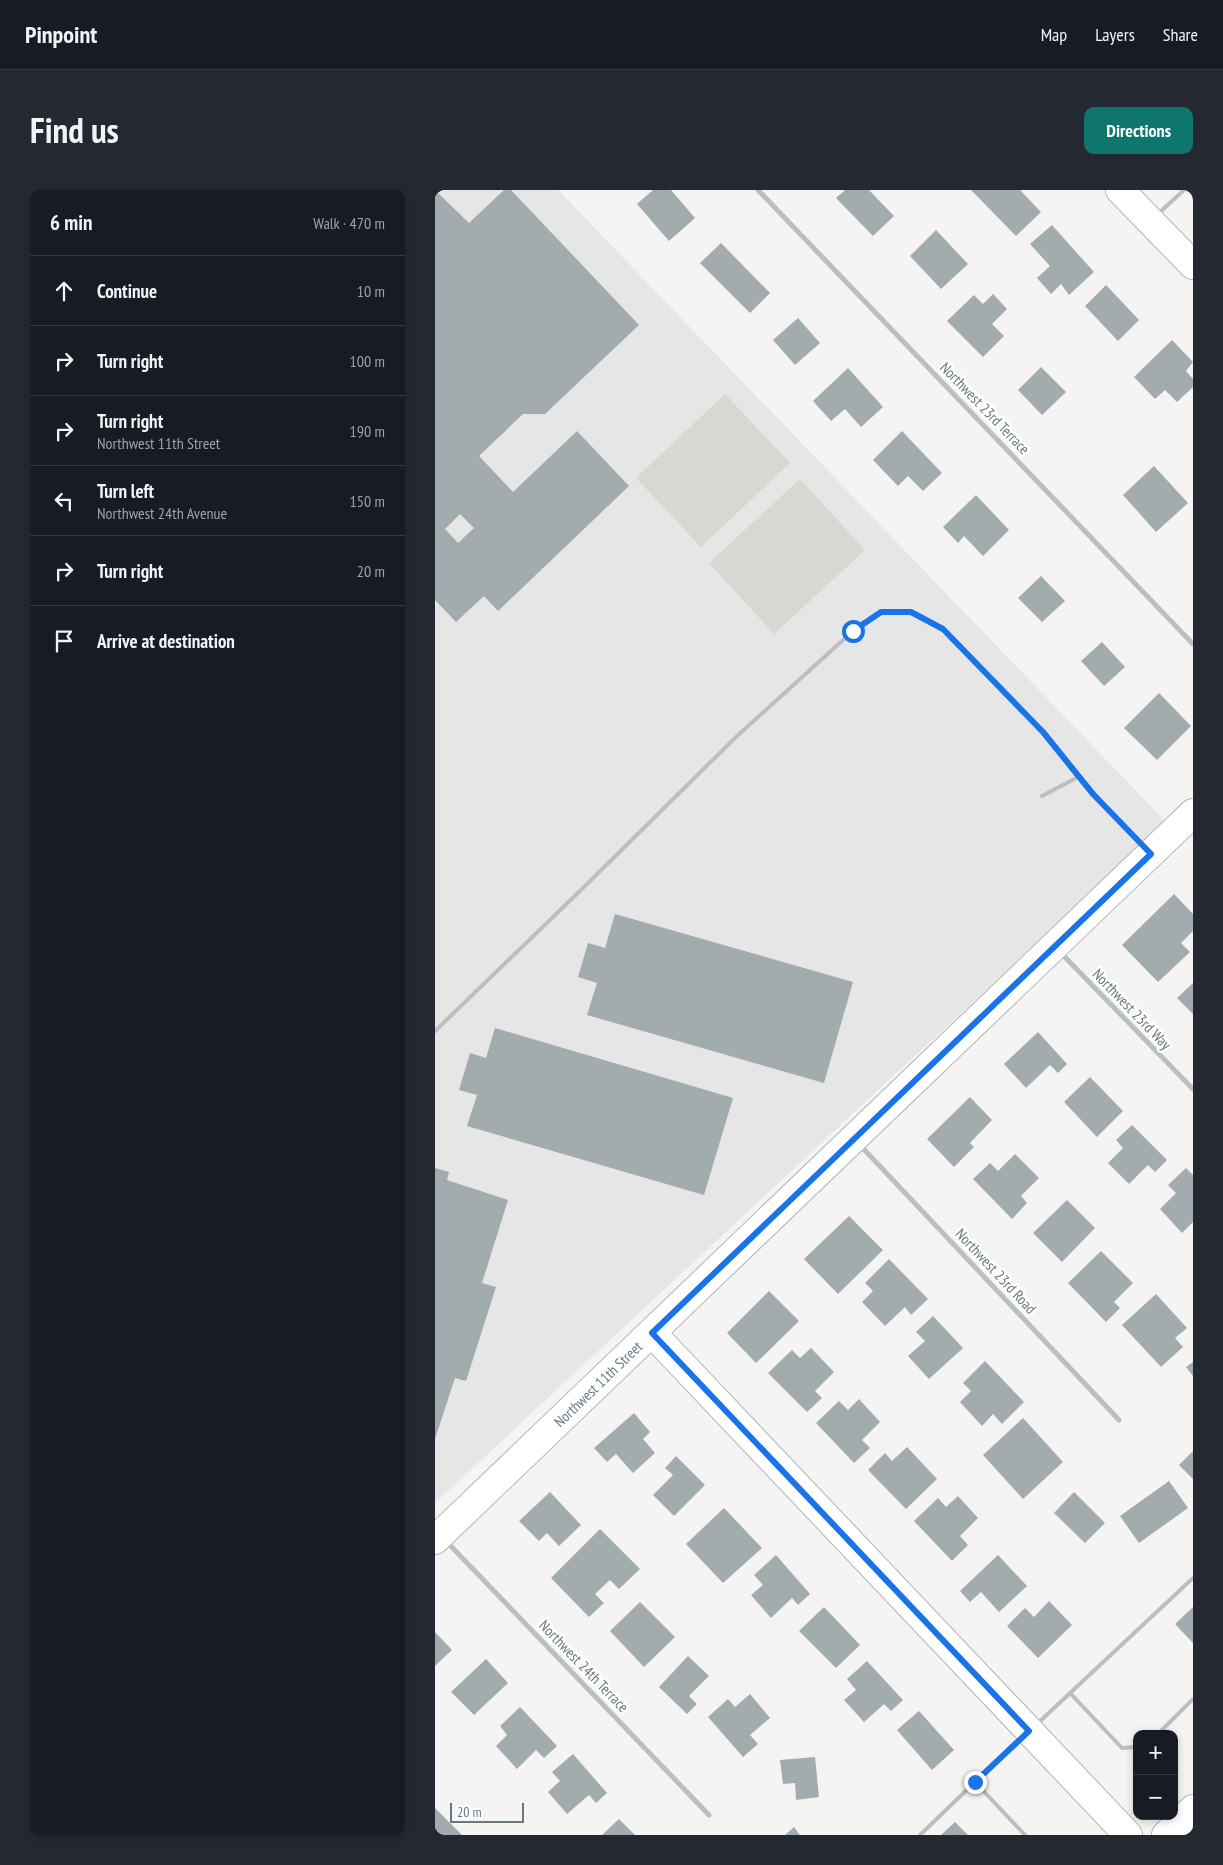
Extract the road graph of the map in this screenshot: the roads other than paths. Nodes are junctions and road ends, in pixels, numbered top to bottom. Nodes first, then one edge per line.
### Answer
1 (758, 190) edge
2 (1120, 190) edge
3 (1184, 190) edge
4 (1150, 222) junction
5 (1193, 265) edge
6 (1193, 644) edge
7 (1078, 777) junction
8 (1042, 796) dead end
9 (1193, 813) edge
10 (1151, 854) junction
11 (1054, 946) junction
12 (435, 1031) edge
13 (1193, 1089) edge
14 (854, 1140) junction
15 (652, 1333) junction
16 (1119, 1420) dead end
17 (437, 1535) edge
18 (1193, 1578) edge
19 (1070, 1693) junction
20 (1193, 1698) edge
21 (1162, 1730) edge
22 (1029, 1731) junction
23 (1133, 1747) edge
24 (975, 1782) junction
25 (1193, 1809) edge
26 (709, 1815) dead end
27 (919, 1835) edge
28 (1025, 1835) edge
29 (1128, 1835) edge
30 (1166, 1835) edge

1 - 6 street, Northwest 23rd Terrace
2 - 4 street
3 - 4 lane
4 - 5 street
7 - 8 lane
7 - 10 lane
7 - 12 lane
9 - 10 street, Northwest 11th Street
10 - 11 street, Northwest 11th Street
11 - 13 street, Northwest 23rd Way
11 - 14 street, Northwest 11th Street
14 - 15 street, Northwest 11th Street
14 - 16 street, Northwest 23rd Road
15 - 17 street, Northwest 11th Street
15 - 22 street
17 - 26 street, Northwest 24th Terrace
18 - 19 lane
19 - 22 lane
19 - 23 lane
20 - 21 lane
22 - 24 lane
22 - 29 street
24 - 27 lane
24 - 28 lane
25 - 30 street

